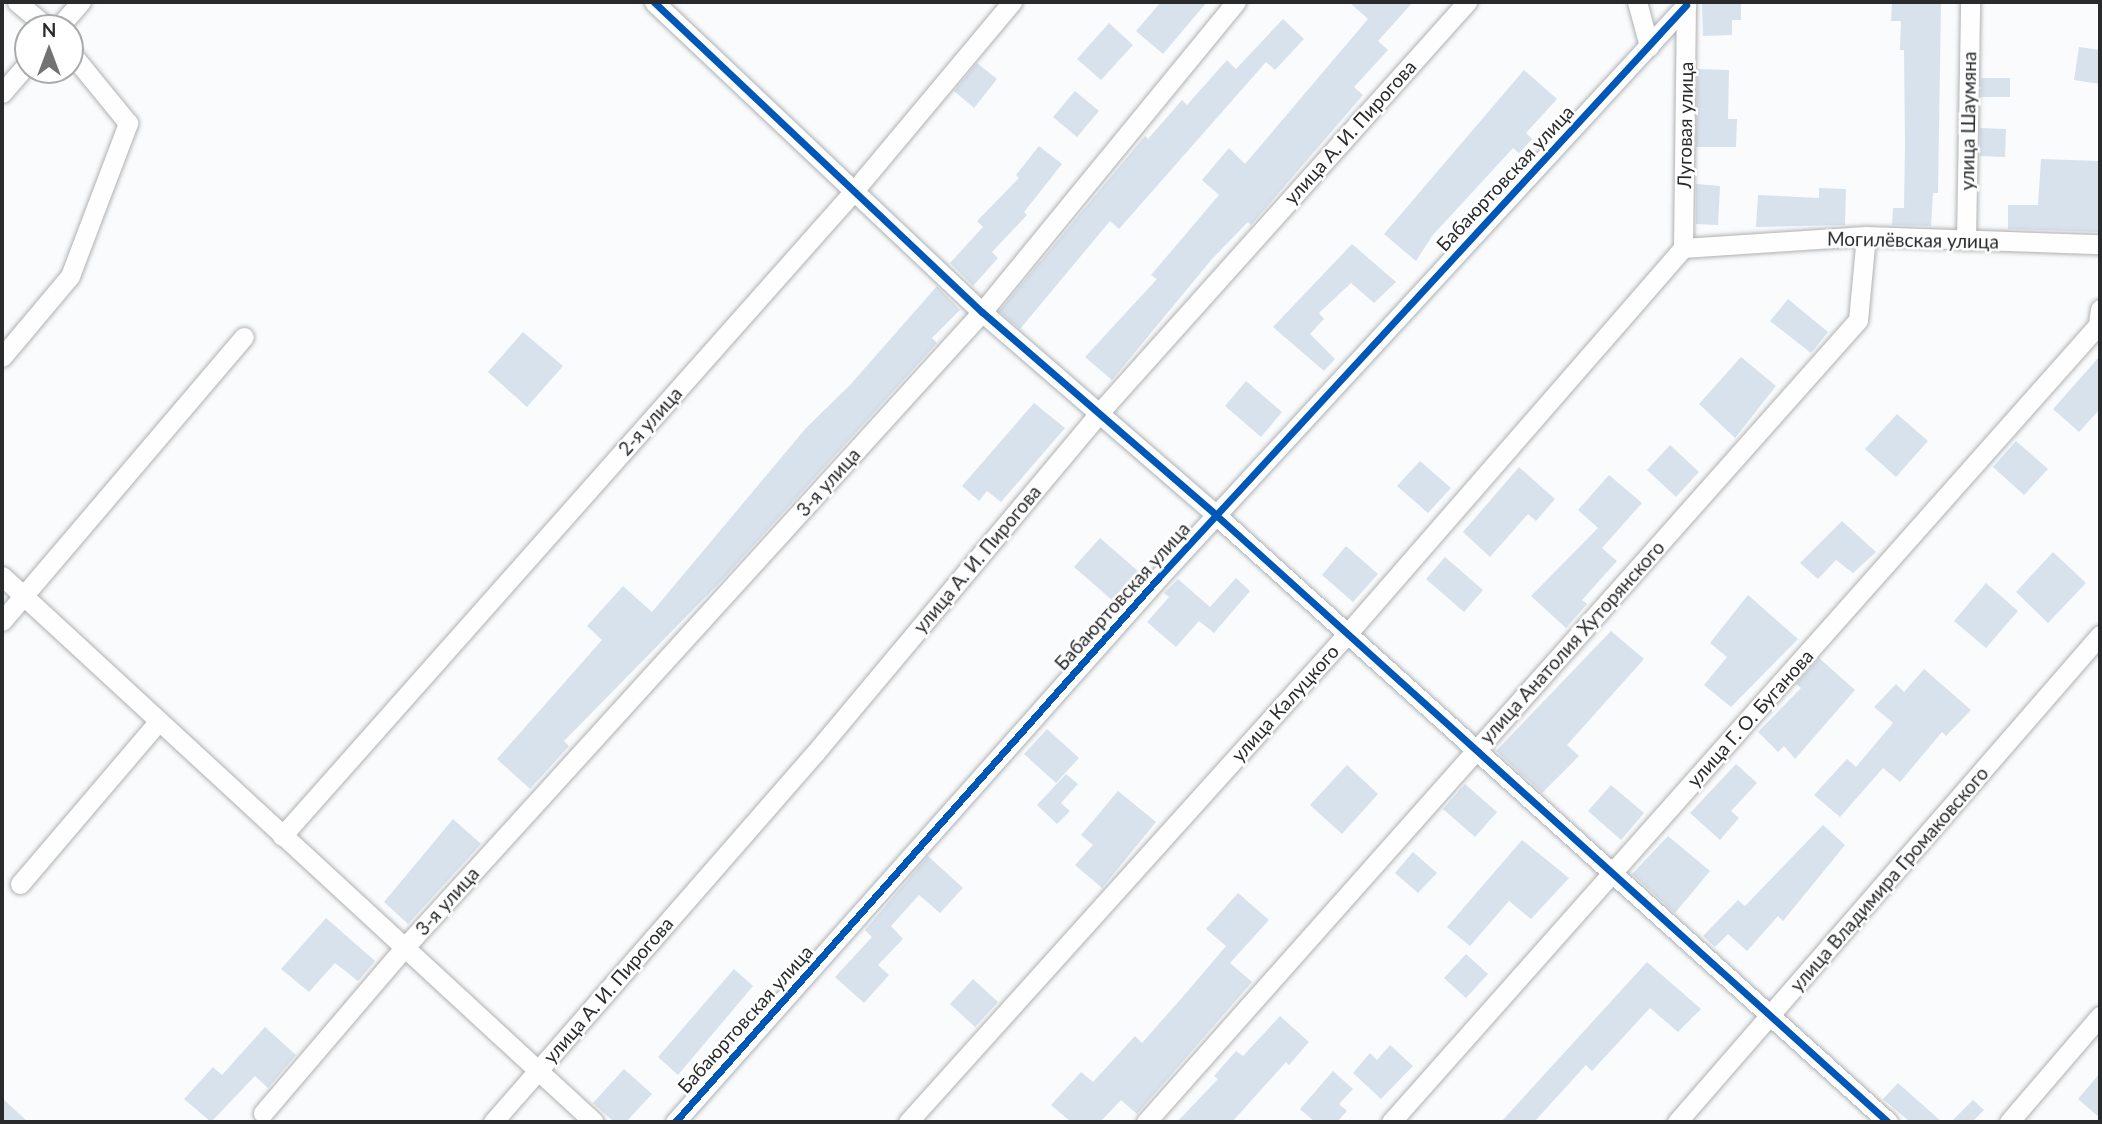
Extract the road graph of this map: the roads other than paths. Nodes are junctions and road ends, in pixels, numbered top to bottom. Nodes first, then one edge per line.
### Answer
1 (17, 2) edge
2 (654, 2) edge
3 (1012, 2) edge
4 (1236, 2) edge
5 (1467, 2) edge
6 (1637, 2) edge
7 (1970, 2) edge
8 (1686, 3) edge
9 (31, 14) edge
10 (1649, 46) junction
11 (84, 69) edge
12 (14, 79) edge
13 (2, 93) edge
14 (853, 192) junction
15 (1866, 236) junction
16 (1966, 240) junction
17 (2100, 244) edge
18 (1683, 248) junction
19 (2100, 309) edge
20 (982, 312) junction
21 (244, 337) dead end
22 (2, 357) edge
23 (1099, 413) junction
24 (1216, 515) junction
25 (2, 576) edge
26 (25, 596) junction
27 (2, 621) edge
28 (1348, 633) junction
29 (2100, 635) edge
30 (158, 722) junction
31 (1476, 751) junction
32 (282, 836) junction
33 (1611, 874) junction
34 (20, 884) dead end
35 (404, 948) junction
36 (2100, 1016) edge
37 (1771, 1017) junction
38 (538, 1071) junction
39 (263, 1114) dead end
40 (493, 1122) edge
41 (594, 1122) edge
42 (675, 1122) edge
43 (908, 1122) edge
44 (1146, 1122) edge
45 (1391, 1122) edge
46 (1677, 1122) edge
47 (1888, 1122) edge
48 (2009, 1122) edge

1 - 9 street
2 - 14 street
3 - 14 street, 2-я улица
4 - 20 street, 3-я улица
5 - 23 street, улица А. И. Пирогова
6 - 10 street
7 - 16 street, улица Шаумяна
8 - 10 street, Бабаюртовская улица
8 - 18 street, Луговая улица
10 - 24 street, Бабаюртовская улица
11 - 22 street
12 - 13 street
14 - 20 street
14 - 32 street, 2-я улица
15 - 16 street, Могилёвская улица
15 - 18 street, Могилёвская улица
15 - 31 street, улица Анатолия Хуторянского
16 - 17 street, Могилёвская улица
18 - 28 street, улица Калуцкого
19 - 33 street, улица Г. О. Буганова
20 - 23 street
20 - 35 street, 3-я улица
21 - 26 street
23 - 24 street
23 - 38 street, улица А. И. Пирогова
24 - 28 street
24 - 42 street, Бабаюртовская улица
25 - 26 street
26 - 27 street
26 - 30 street
28 - 31 street
28 - 43 street, улица Калуцкого
29 - 37 street, улица Владимира Громаковского
30 - 32 street
30 - 34 street
31 - 33 street
31 - 44 street, улица Анатолия Хуторянского
32 - 35 street
33 - 37 street
33 - 45 street, улица Г. О. Буганова
35 - 38 street
35 - 39 street, 3-я улица
36 - 48 street
37 - 46 street, улица Владимира Громаковского
37 - 47 street
38 - 40 street, улица А. И. Пирогова
38 - 41 street

